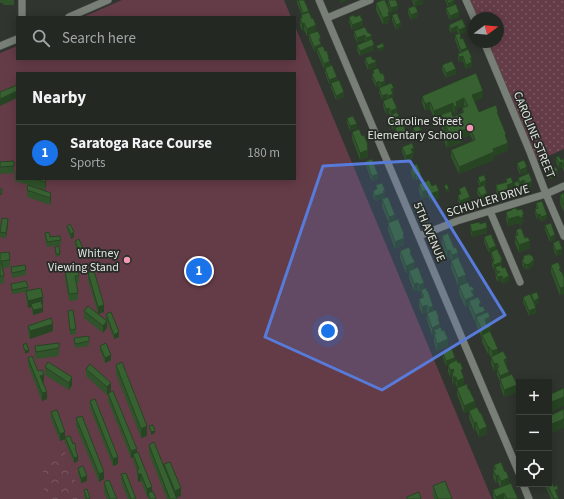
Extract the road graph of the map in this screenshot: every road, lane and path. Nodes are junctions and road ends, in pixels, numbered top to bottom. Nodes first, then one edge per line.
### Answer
1 (22, 0) edge
2 (108, 0) edge
3 (319, 0) edge
4 (370, 0) edge
5 (466, 0) edge
6 (471, 12) edge
7 (22, 16) edge
8 (71, 16) edge
9 (327, 18) junction
10 (16, 39) edge
11 (0, 46) edge
12 (487, 48) edge
13 (564, 186) edge
14 (546, 194) junction
15 (490, 211) junction
16 (419, 236) junction
17 (564, 236) edge
18 (520, 282) dead end
19 (516, 466) edge
20 (524, 487) edge
21 (529, 499) edge

1 - 7 street
2 - 8 street
3 - 9 street, 5TH AVENUE
4 - 9 street
5 - 6 street
9 - 16 street, 5TH AVENUE
10 - 11 street
12 - 14 street, CAROLINE STREET
13 - 14 street, SCHUYLER DRIVE
14 - 15 street, SCHUYLER DRIVE
14 - 17 street, CAROLINE STREET
15 - 16 street, SCHUYLER DRIVE
15 - 18 street
16 - 19 street, 5TH AVENUE
20 - 21 street

